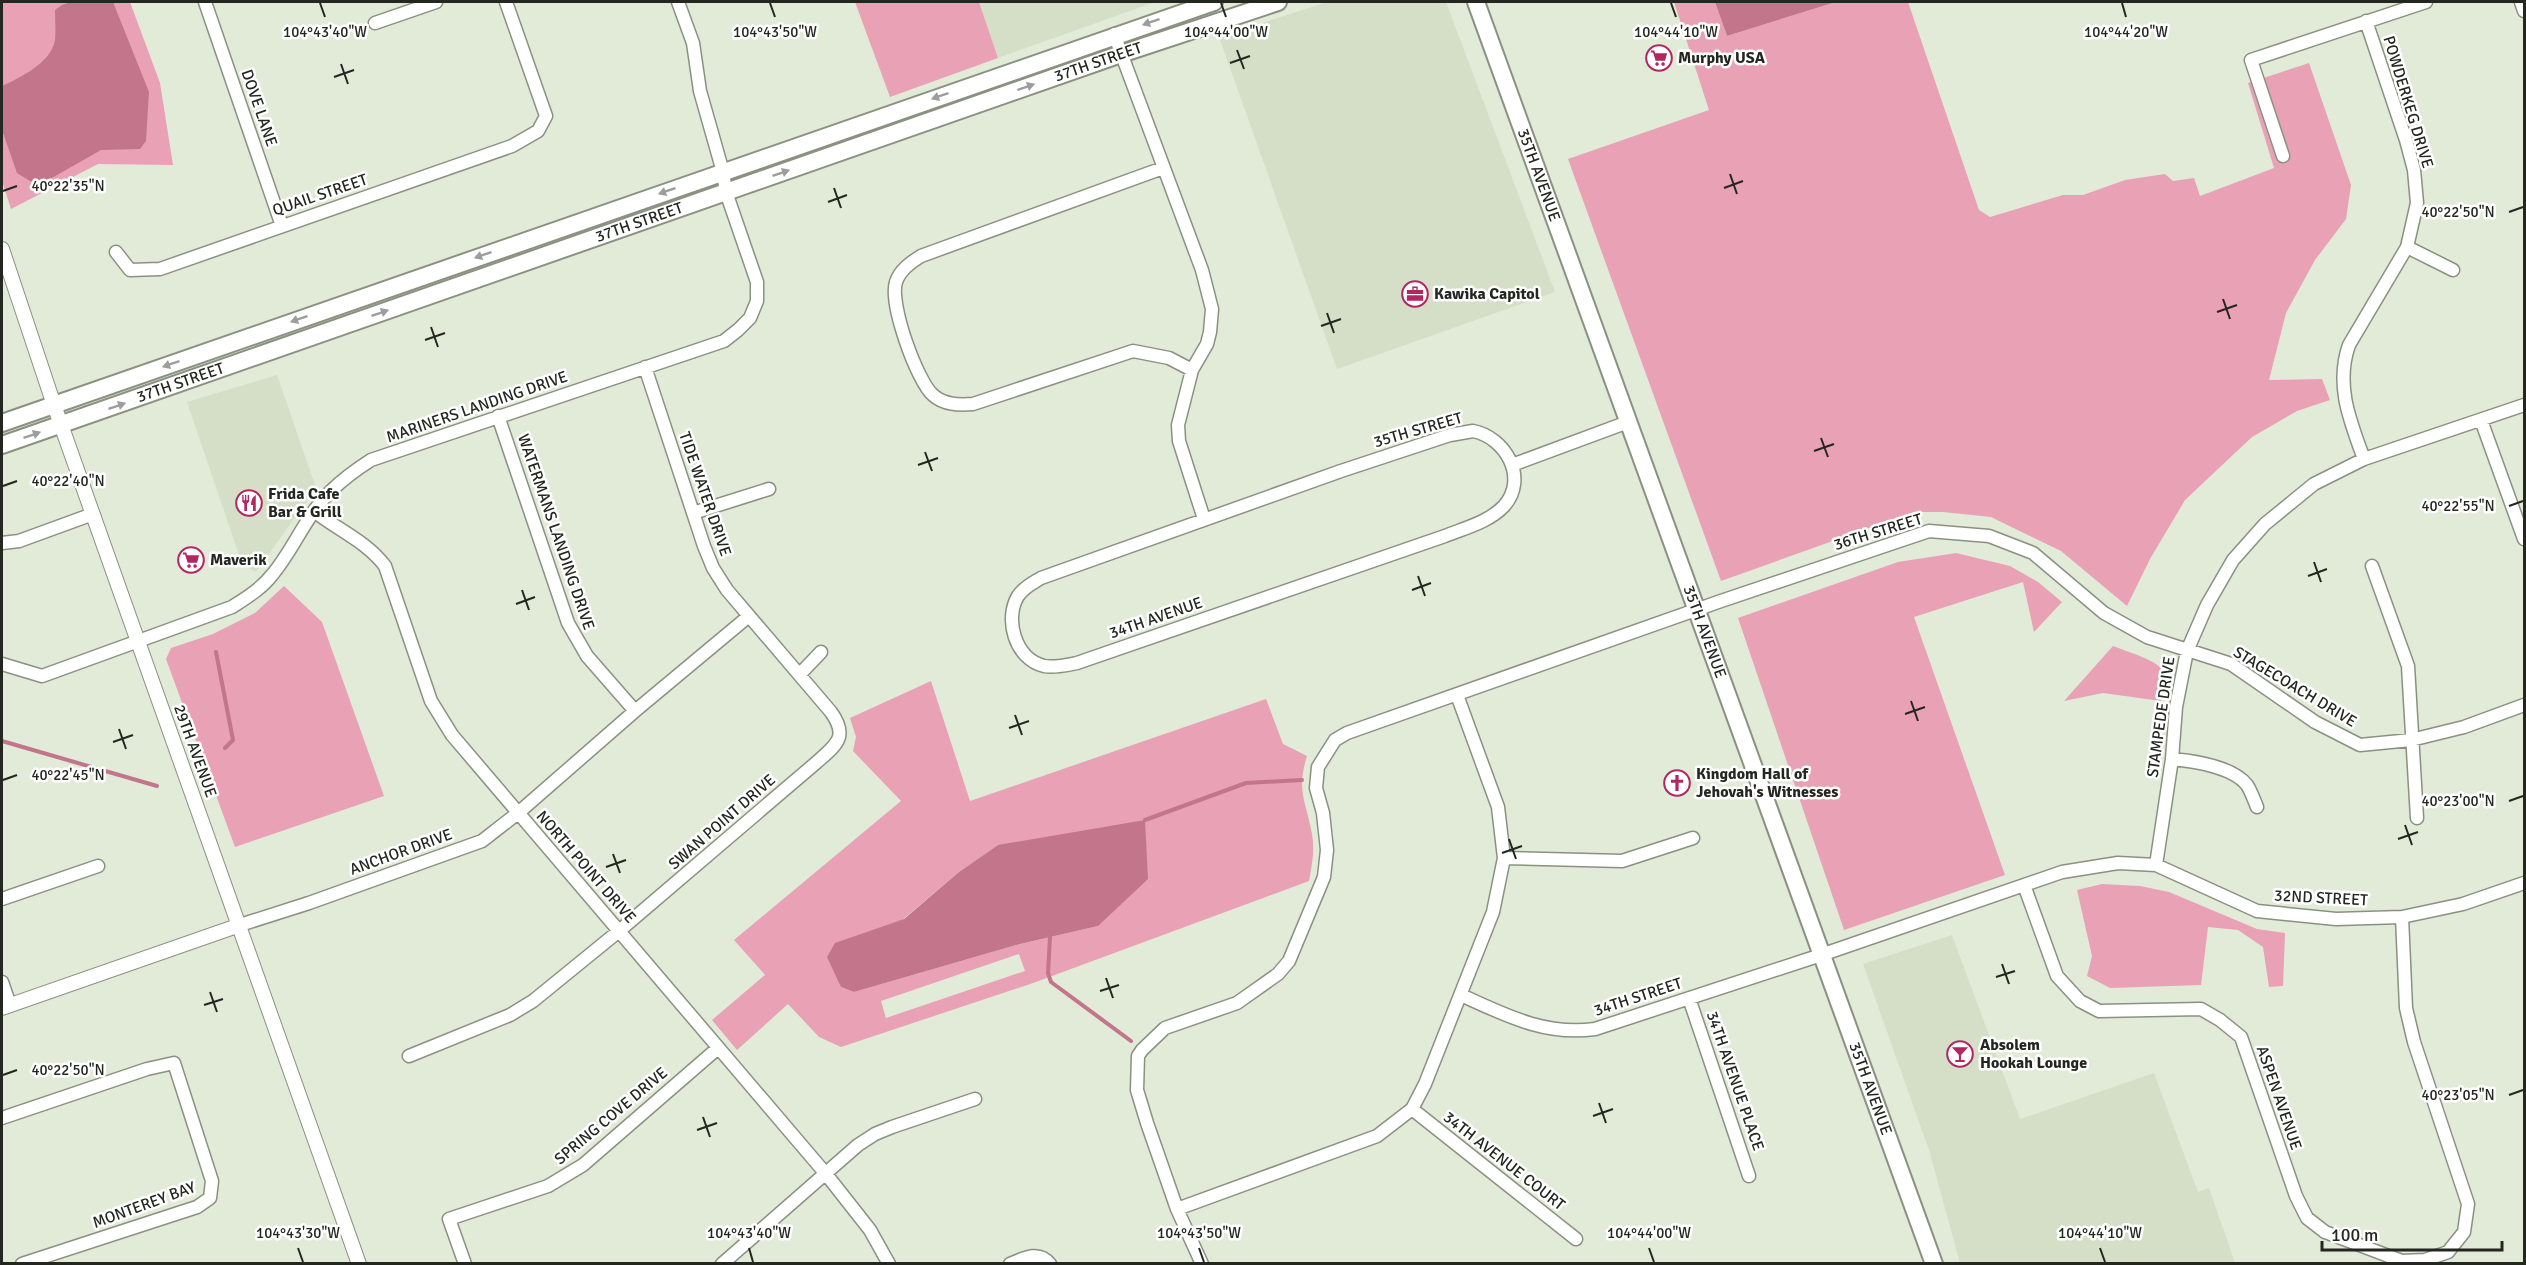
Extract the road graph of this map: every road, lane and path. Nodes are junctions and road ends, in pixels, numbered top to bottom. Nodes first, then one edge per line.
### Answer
1 (205, 2) edge
2 (436, 2) edge
3 (506, 2) edge
4 (678, 2) edge
5 (1214, 2) edge
6 (1278, 2) edge
7 (1476, 2) edge
8 (2426, 2) edge
9 (2522, 2) edge
10 (2524, 10) edge
11 (2366, 21) junction
12 (375, 23) dead end
13 (1114, 34) junction
14 (1121, 54) junction
15 (2283, 156) dead end
16 (1163, 168) junction
17 (723, 171) junction
18 (726, 192) junction
19 (282, 226) junction
20 (2407, 248) junction
21 (2, 249) edge
22 (116, 252) dead end
23 (2452, 270) dead end
24 (645, 367) junction
25 (1192, 370) junction
26 (54, 405) junction
27 (2524, 405) edge
28 (498, 416) junction
29 (2481, 420) junction
30 (1628, 422) junction
31 (2, 423) edge
32 (62, 425) junction
33 (2, 445) edge
34 (2364, 459) junction
35 (1512, 465) junction
36 (769, 489) dead end
37 (314, 511) junction
38 (693, 513) junction
39 (93, 514) junction
40 (1204, 519) junction
41 (2524, 539) edge
42 (2, 543) edge
43 (2372, 566) dead end
44 (1698, 610) junction
45 (749, 616) junction
46 (139, 641) junction
47 (2187, 651) junction
48 (821, 652) dead end
49 (2, 664) edge
50 (800, 674) junction
51 (1457, 695) junction
52 (2524, 705) edge
53 (635, 711) junction
54 (841, 734) joint
55 (2411, 740) junction
56 (2172, 759) junction
57 (2257, 807) dead end
58 (519, 813) junction
59 (2417, 818) dead end
60 (1693, 838) dead end
61 (1504, 858) junction
62 (2156, 865) junction
63 (98, 866) dead end
64 (2524, 883) edge
65 (2024, 885) junction
66 (2, 899) edge
67 (2402, 917) junction
68 (240, 925) junction
69 (619, 931) junction
70 (1821, 955) junction
71 (2, 982) edge
72 (1461, 995) junction
73 (1689, 998) junction
74 (6, 1007) edge
75 (718, 1048) junction
76 (409, 1056) dead end
77 (975, 1099) dead end
78 (1412, 1109) junction
79 (2, 1118) edge
80 (826, 1174) junction
81 (1749, 1176) dead end
82 (1178, 1209) junction
83 (1576, 1239) dead end
84 (22, 1263) edge
85 (359, 1263) edge
86 (465, 1263) edge
87 (722, 1263) edge
88 (889, 1263) edge
89 (1010, 1263) edge
90 (1050, 1263) edge
91 (1202, 1263) edge
92 (1934, 1263) edge

1 - 19 street, DOVE LANE
2 - 12 street
3 - 19 street, QUAIL STREET
4 - 17 street, MARINERS LANDING DRIVE
5 -> 13 main road, 37TH STREET
6 - 14 main road, 37TH STREET
7 - 30 main road, 35TH AVENUE
8 - 11 street
9 - 10 street
11 - 15 street
11 - 20 street, POWDERKEG DRIVE
13 - 14 street
13 -> 17 main road, 37TH STREET
14 - 16 street
18 -> 14 main road, 37TH STREET
16 - 25 street
16 - 25 street
17 - 18 street, MARINERS LANDING DRIVE
17 -> 26 main road, 37TH STREET
18 - 24 street, MARINERS LANDING DRIVE
32 -> 18 main road, 37TH STREET
19 - 22 street, QUAIL STREET
20 - 23 street
20 - 34 street, POWDERKEG DRIVE
21 - 26 street, 29TH AVENUE
24 - 28 street, MARINERS LANDING DRIVE
24 - 38 street, TIDE WATER DRIVE
25 - 40 street
26 - 31 main road, 37TH STREET
26 - 32 street, 29TH AVENUE
27 - 29 street, STAMPEDE DRIVE
28 - 37 street, MARINERS LANDING DRIVE
28 - 53 street, WATERMANS LANDING DRIVE
29 - 34 street, STAMPEDE DRIVE
29 - 41 street
30 - 35 street
30 - 44 main road, 35TH AVENUE
33 -> 32 main road, 37TH STREET
32 - 39 street, 29TH AVENUE
34 - 47 street, STAMPEDE DRIVE
35 - 40 street, 35TH STREET
35 - 40 street, 34TH AVENUE
36 - 38 street
37 - 46 street, MARINERS LANDING DRIVE
37 - 58 street, NORTH POINT DRIVE
38 - 45 street, TIDE WATER DRIVE
39 - 42 street
39 - 46 street, 29TH AVENUE
43 - 55 street
44 - 47 street, 36TH STREET
44 - 51 street
44 - 70 main road, 35TH AVENUE
45 - 50 street, TIDE WATER DRIVE
45 - 53 street, ANCHOR DRIVE
46 - 49 street, MARINERS LANDING DRIVE
46 - 68 street, 29TH AVENUE
47 - 55 street, STAGECOACH DRIVE
47 - 56 street, STAMPEDE DRIVE
48 - 50 street
50 - 54 street, TIDE WATER DRIVE
51 - 61 street
51 - 82 street
52 - 55 street, STAGECOACH DRIVE
53 - 58 street, ANCHOR DRIVE
54 - 69 street, SWAN POINT DRIVE
55 - 59 street
56 - 57 street
56 - 62 street, STAMPEDE DRIVE
58 - 68 street, ANCHOR DRIVE
58 - 69 street, NORTH POINT DRIVE
60 - 61 street
61 - 72 street
62 - 65 street, 34TH STREET
62 - 67 street, 32ND STREET
63 - 66 street
64 - 67 street, 32ND STREET
65 - 67 street, ASPEN AVENUE
65 - 70 street, 34TH STREET
68 - 74 street, ANCHOR DRIVE
68 - 85 street, 29TH AVENUE
69 - 75 street, NORTH POINT DRIVE
69 - 76 street, SWAN POINT DRIVE
70 - 73 street, 34TH STREET
70 - 92 main road, 35TH AVENUE
71 - 74 street
72 - 73 street, 34TH STREET
72 - 78 street
73 - 81 street, 34TH AVENUE PLACE
75 - 80 street, NORTH POINT DRIVE
75 - 86 street, SPRING COVE DRIVE
77 - 80 street
78 - 82 street
78 - 83 street, 34TH AVENUE COURT
79 - 84 street, MONTEREY BAY
80 - 87 street
80 - 88 street, NORTH POINT DRIVE
82 - 91 street
89 - 90 street

